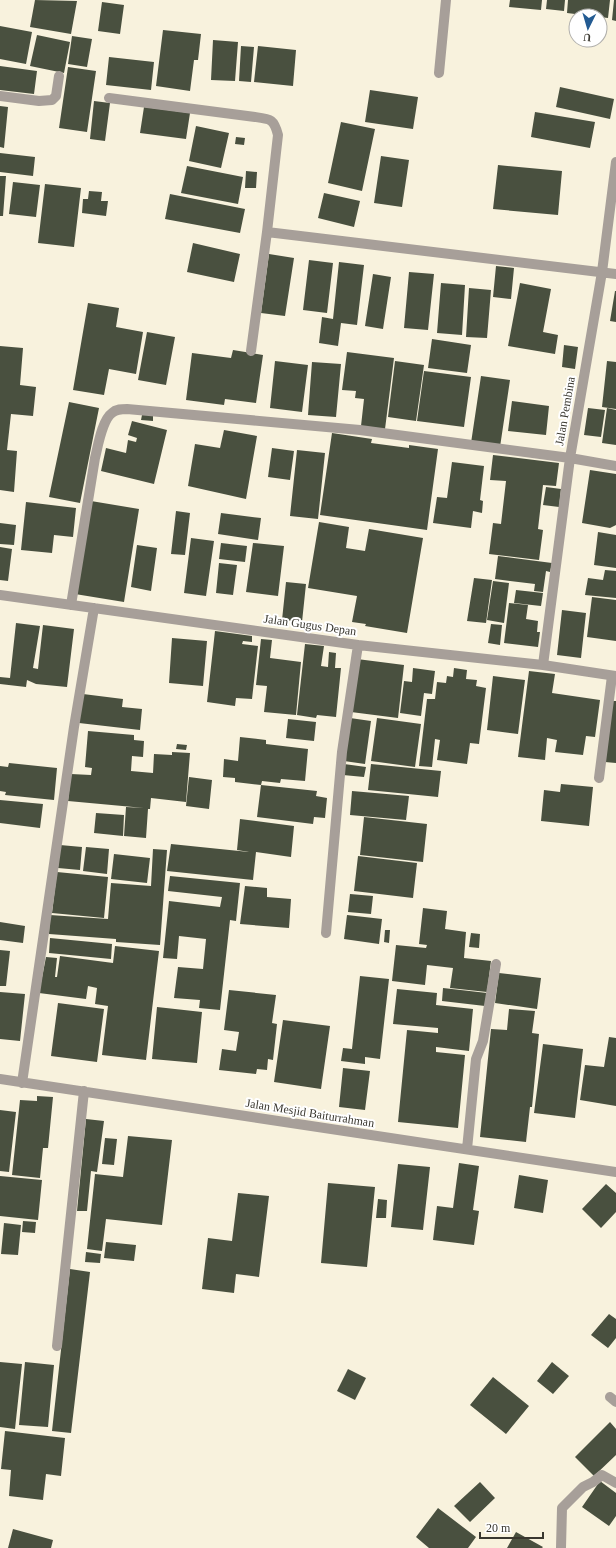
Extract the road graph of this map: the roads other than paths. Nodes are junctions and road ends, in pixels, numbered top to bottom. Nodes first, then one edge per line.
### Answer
1 (446, 0) edge
2 (439, 73) dead end
3 (59, 76) dead end
4 (0, 96) edge
5 (109, 98) dead end
6 (616, 162) edge
7 (267, 232) junction
8 (602, 272) junction
9 (616, 274) edge
10 (251, 351) dead end
11 (570, 458) junction
12 (616, 466) edge
13 (0, 595) edge
14 (71, 605) junction
15 (94, 608) junction
16 (358, 645) junction
17 (543, 665) junction
18 (614, 676) edge
19 (599, 778) dead end
20 (326, 933) dead end
21 (496, 964) dead end
22 (0, 1079) edge
23 (22, 1083) junction
24 (84, 1091) junction
25 (467, 1149) junction
26 (616, 1172) edge
27 (57, 1346) dead end
28 (616, 1483) edge
29 (561, 1548) edge

1 - 2 street
3 - 4 street
5 - 7 street
6 - 8 street, Jalan Pembina
7 - 8 street
7 - 10 street
8 - 9 street
8 - 11 street, Jalan Pembina
11 - 12 street
11 - 14 street
11 - 17 street, Jalan Pembina
13 - 14 street, Jalan Gugus Depan
14 - 15 street, Jalan Gugus Depan
15 - 16 street, Jalan Gugus Depan
15 - 23 street
16 - 17 street, Jalan Gugus Depan
16 - 20 street
17 - 18 street, Jalan Gugus Depan
18 - 19 street
21 - 25 street
22 - 23 street, Jalan Mesjid Baiturrahman
23 - 24 street, Jalan Mesjid Baiturrahman
24 - 25 street, Jalan Mesjid Baiturrahman
24 - 27 street
25 - 26 street, Jalan Mesjid Baiturrahman
28 - 29 street

